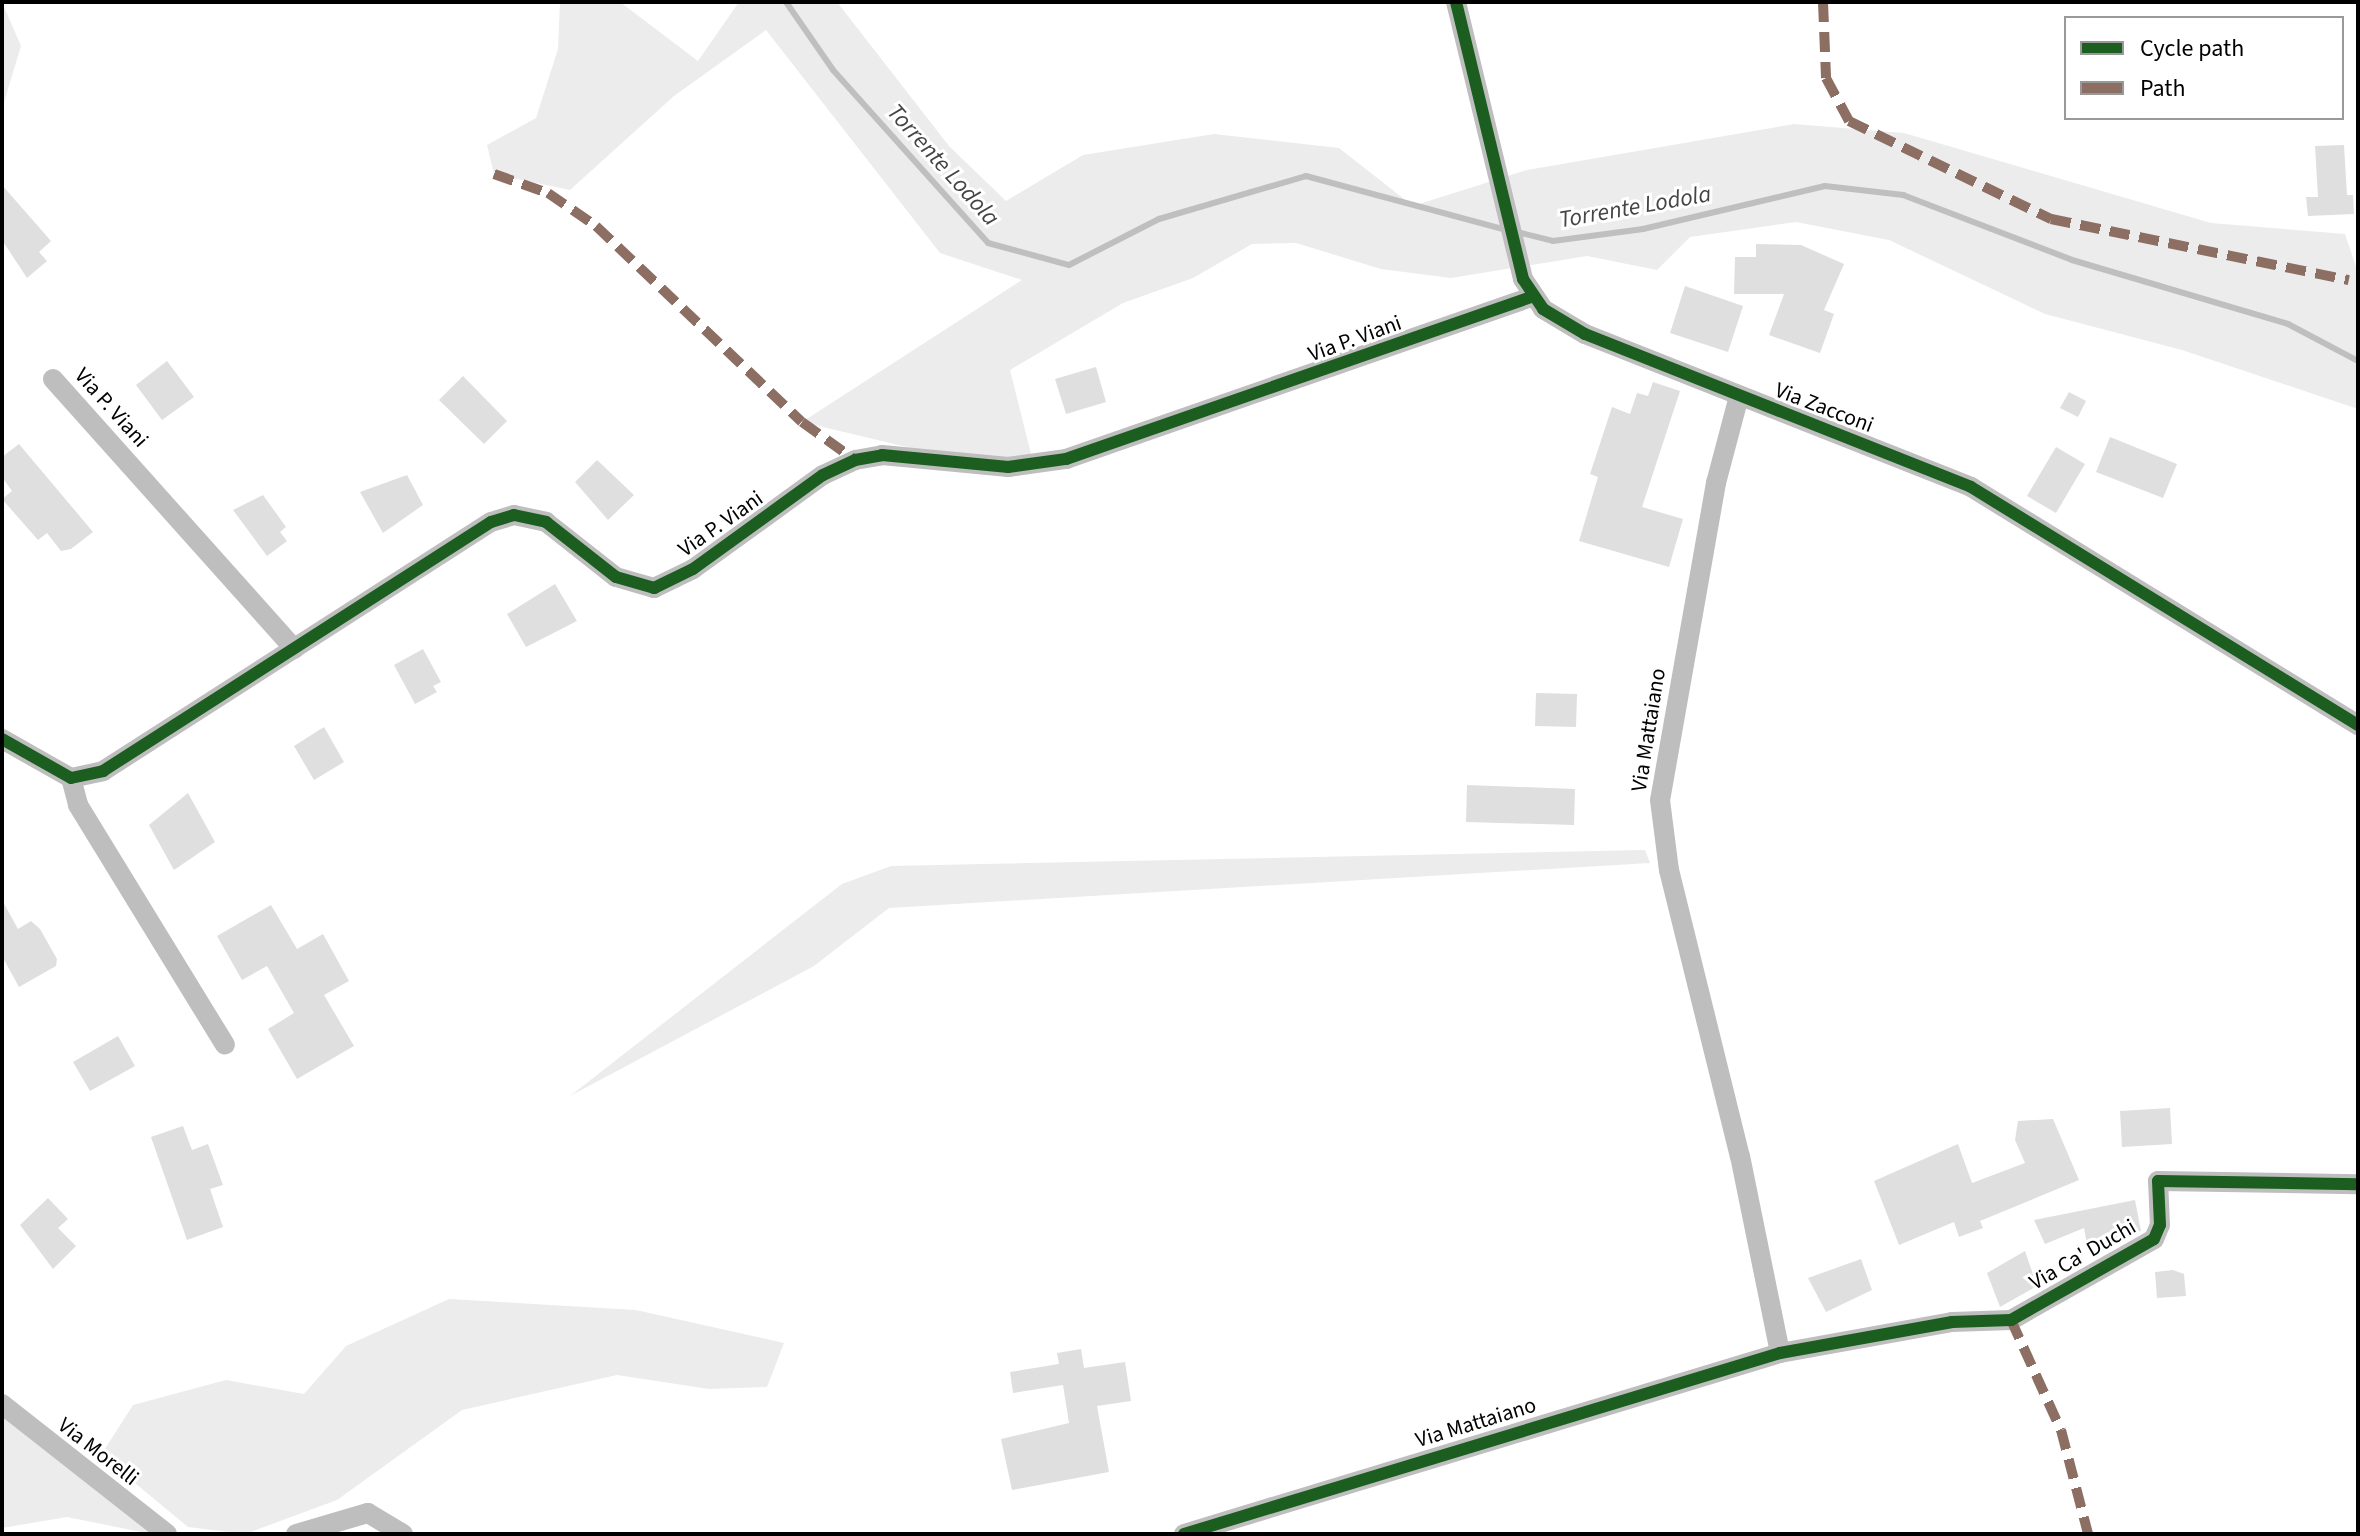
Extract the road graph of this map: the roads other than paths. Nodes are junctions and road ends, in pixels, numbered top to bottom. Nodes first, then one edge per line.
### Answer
1 (1456, 2) edge
2 (1527, 288) junction
3 (53, 379) dead end
4 (1739, 396) junction
5 (294, 649) junction
6 (2358, 725) edge
7 (2, 739) edge
8 (71, 778) junction
9 (225, 1045) dead end
10 (2358, 1184) edge
11 (1780, 1353) junction
12 (2, 1404) edge
13 (167, 1534) edge
14 (296, 1534) edge
15 (403, 1534) edge
16 (1184, 1534) edge

1 - 2 street
2 - 4 street, Via Zacconi
2 - 5 street, Via P. Viani
3 - 5 street, Via P. Viani
4 - 6 street, Via Zacconi
4 - 11 street, Via Mattaiano
5 - 8 street, Via P. Viani
7 - 8 street
8 - 9 street
10 - 11 street, Via Ca' Duchi
11 - 16 street, Via Mattaiano
12 - 13 street, Via Morelli
14 - 15 street

